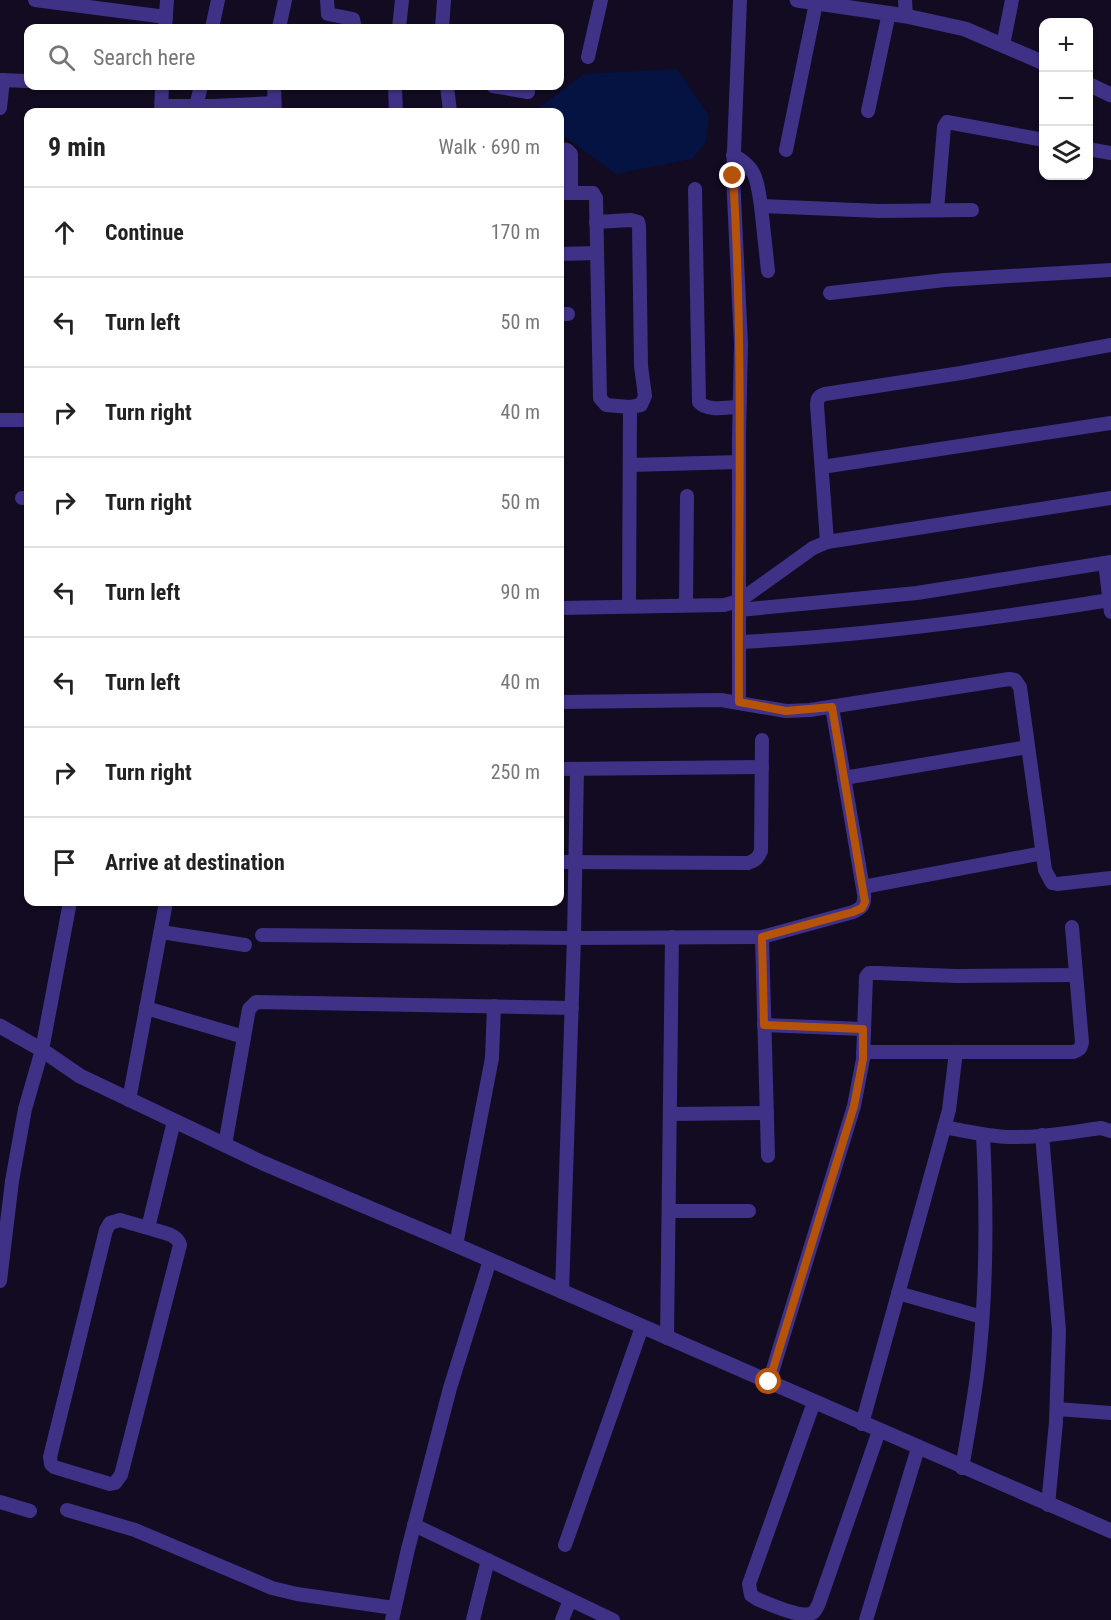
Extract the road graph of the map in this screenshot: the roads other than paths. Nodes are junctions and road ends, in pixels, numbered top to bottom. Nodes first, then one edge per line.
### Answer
1 (35, 0) edge
2 (167, 0) edge
3 (218, 0) edge
4 (285, 0) edge
5 (327, 0) edge
6 (402, 0) edge
7 (444, 0) edge
8 (601, 0) edge
9 (740, 0) edge
10 (797, 0) edge
11 (1012, 0) edge
12 (816, 3) junction
13 (905, 8) edge
14 (888, 13) junction
15 (165, 22) edge
16 (213, 24) edge
17 (280, 24) edge
18 (354, 24) edge
19 (399, 24) edge
20 (442, 24) edge
21 (1003, 45) junction
22 (588, 57) dead end
23 (1039, 61) edge
24 (2, 80) edge
25 (24, 81) edge
26 (1093, 86) edge
27 (161, 90) edge
28 (200, 90) edge
29 (274, 90) edge
30 (395, 90) edge
31 (447, 90) edge
32 (516, 90) edge
33 (528, 92) dead end
34 (1111, 95) edge
35 (196, 106) junction
36 (274, 107) edge
37 (0, 108) edge
38 (161, 108) edge
39 (178, 108) edge
40 (396, 108) edge
41 (450, 108) edge
42 (868, 111) dead end
43 (1039, 139) edge
44 (564, 150) edge
45 (786, 150) dead end
46 (1093, 150) edge
47 (1111, 153) edge
48 (733, 155) junction
49 (695, 189) dead end
50 (565, 193) edge
51 (761, 206) junction
52 (937, 210) junction
53 (972, 210) dead end
54 (596, 222) junction
55 (564, 254) edge
56 (597, 254) junction
57 (1111, 270) edge
58 (768, 271) dead end
59 (830, 293) dead end
60 (1111, 345) edge
61 (630, 406) junction
62 (740, 406) junction
63 (0, 420) edge
64 (24, 420) edge
65 (1111, 423) edge
66 (739, 462) junction
67 (630, 465) junction
68 (822, 467) junction
69 (687, 496) dead end
70 (1111, 498) edge
71 (827, 542) junction
72 (1108, 563) edge
73 (686, 605) junction
74 (629, 606) junction
75 (739, 606) junction
76 (1110, 606) edge
77 (564, 608) edge
78 (739, 642) junction
79 (564, 702) edge
80 (739, 702) junction
81 (832, 707) junction
82 (762, 740) dead end
83 (1028, 747) junction
84 (762, 767) junction
85 (564, 769) edge
86 (577, 769) junction
87 (844, 777) junction
88 (1042, 853) junction
89 (575, 861) junction
90 (564, 862) edge
91 (1111, 878) edge
92 (863, 887) junction
93 (69, 906) edge
94 (165, 906) edge
95 (1072, 927) dead end
96 (161, 932) junction
97 (262, 935) dead end
98 (672, 937) junction
99 (762, 937) junction
100 (574, 938) junction
101 (245, 945) dead end
102 (1076, 975) junction
103 (494, 1006) junction
104 (146, 1008) junction
105 (572, 1008) junction
106 (764, 1025) junction
107 (0, 1026) edge
108 (863, 1029) junction
109 (244, 1037) junction
110 (42, 1050) junction
111 (863, 1052) junction
112 (956, 1052) junction
113 (129, 1100) junction
114 (670, 1113) junction
115 (767, 1113) junction
116 (174, 1121) junction
117 (944, 1127) junction
118 (1111, 1131) edge
119 (983, 1135) junction
120 (1042, 1136) junction
121 (225, 1145) junction
122 (768, 1156) dead end
123 (669, 1211) junction
124 (749, 1211) dead end
125 (148, 1228) junction
126 (456, 1245) junction
127 (490, 1260) junction
128 (0, 1281) edge
129 (562, 1292) junction
130 (898, 1293) junction
131 (982, 1317) junction
132 (642, 1327) junction
133 (667, 1338) junction
134 (769, 1382) junction
135 (814, 1402) junction
136 (1057, 1409) junction
137 (1111, 1413) edge
138 (862, 1424) junction
139 (879, 1431) junction
140 (918, 1448) junction
141 (962, 1467) junction
142 (0, 1502) edge
143 (1048, 1505) junction
144 (67, 1510) dead end
145 (30, 1511) dead end
146 (414, 1525) junction
147 (1111, 1532) edge
148 (565, 1545) dead end
149 (488, 1560) junction
150 (570, 1600) junction
151 (393, 1614) edge
152 (473, 1620) edge
153 (562, 1620) edge
154 (613, 1620) edge
155 (866, 1620) edge

1 - 15 street
2 - 15 street
3 - 16 street
4 - 17 street
5 - 18 street
6 - 19 street
7 - 20 street
8 - 22 street
9 - 48 street
10 - 12 street
11 - 21 street
12 - 14 street
12 - 45 street
13 - 14 street
13 - 21 street
14 - 42 street
21 - 23 street
24 - 25 street
24 - 37 street
26 - 34 street
27 - 38 street
28 - 35 street
29 - 36 street
30 - 40 street
31 - 41 street
32 - 33 street
35 - 36 street
35 - 39 street
43 - 52 street
44 - 50 street
46 - 47 street
48 - 51 street
48 - 62 street
49 - 62 street
50 - 54 street
51 - 52 street
51 - 58 street
52 - 53 street
54 - 56 street
54 - 61 street
55 - 56 street
56 - 61 street
57 - 59 street
60 - 68 street
61 - 67 street
62 - 66 street
63 - 64 street
65 - 68 street
66 - 67 street
66 - 75 street
67 - 74 street
68 - 71 street
69 - 73 street
70 - 71 street
71 - 75 street
72 - 75 street
72 - 76 street
73 - 74 street
73 - 75 street
74 - 77 street
75 - 78 street
76 - 78 street
78 - 80 street
79 - 80 street
80 - 81 street
81 - 83 street
81 - 87 street
82 - 84 street
83 - 87 street
83 - 88 street
84 - 86 street
84 - 89 street
85 - 86 street
86 - 89 street
87 - 92 street
88 - 91 street
88 - 92 street
89 - 90 street
89 - 100 street
92 - 99 street
93 - 110 street
94 - 96 street
95 - 102 street
96 - 101 street
96 - 104 street
97 - 100 street
98 - 99 street
98 - 100 street
98 - 114 street
99 - 106 street
100 - 105 street
102 - 108 street
102 - 112 street
103 - 105 street
103 - 109 street
103 - 126 street
104 - 109 street
104 - 113 street
105 - 129 street
106 - 108 street
106 - 115 street
107 - 110 street
108 - 111 street
109 - 121 street
110 - 113 street
110 - 128 street
111 - 112 street
111 - 134 street
112 - 117 street
113 - 116 street
114 - 115 street
114 - 123 street
115 - 122 street
116 - 121 street
116 - 125 street
117 - 119 street
117 - 130 street
118 - 120 street
119 - 120 street
119 - 131 street
120 - 136 street
121 - 126 street
123 - 124 street
123 - 133 street
125 - 125 street
126 - 127 street
127 - 129 street
127 - 146 street
129 - 132 street
130 - 131 street
130 - 138 street
131 - 141 street
132 - 133 street
132 - 148 street
133 - 134 street
134 - 135 street
135 - 138 street
135 - 139 street
136 - 137 street
136 - 143 street
138 - 139 street
139 - 140 street
140 - 141 street
140 - 155 street
141 - 143 street
142 - 145 street
143 - 147 street
144 - 151 street
146 - 149 street
146 - 151 street
149 - 150 street
149 - 152 street
150 - 153 street
150 - 154 street

